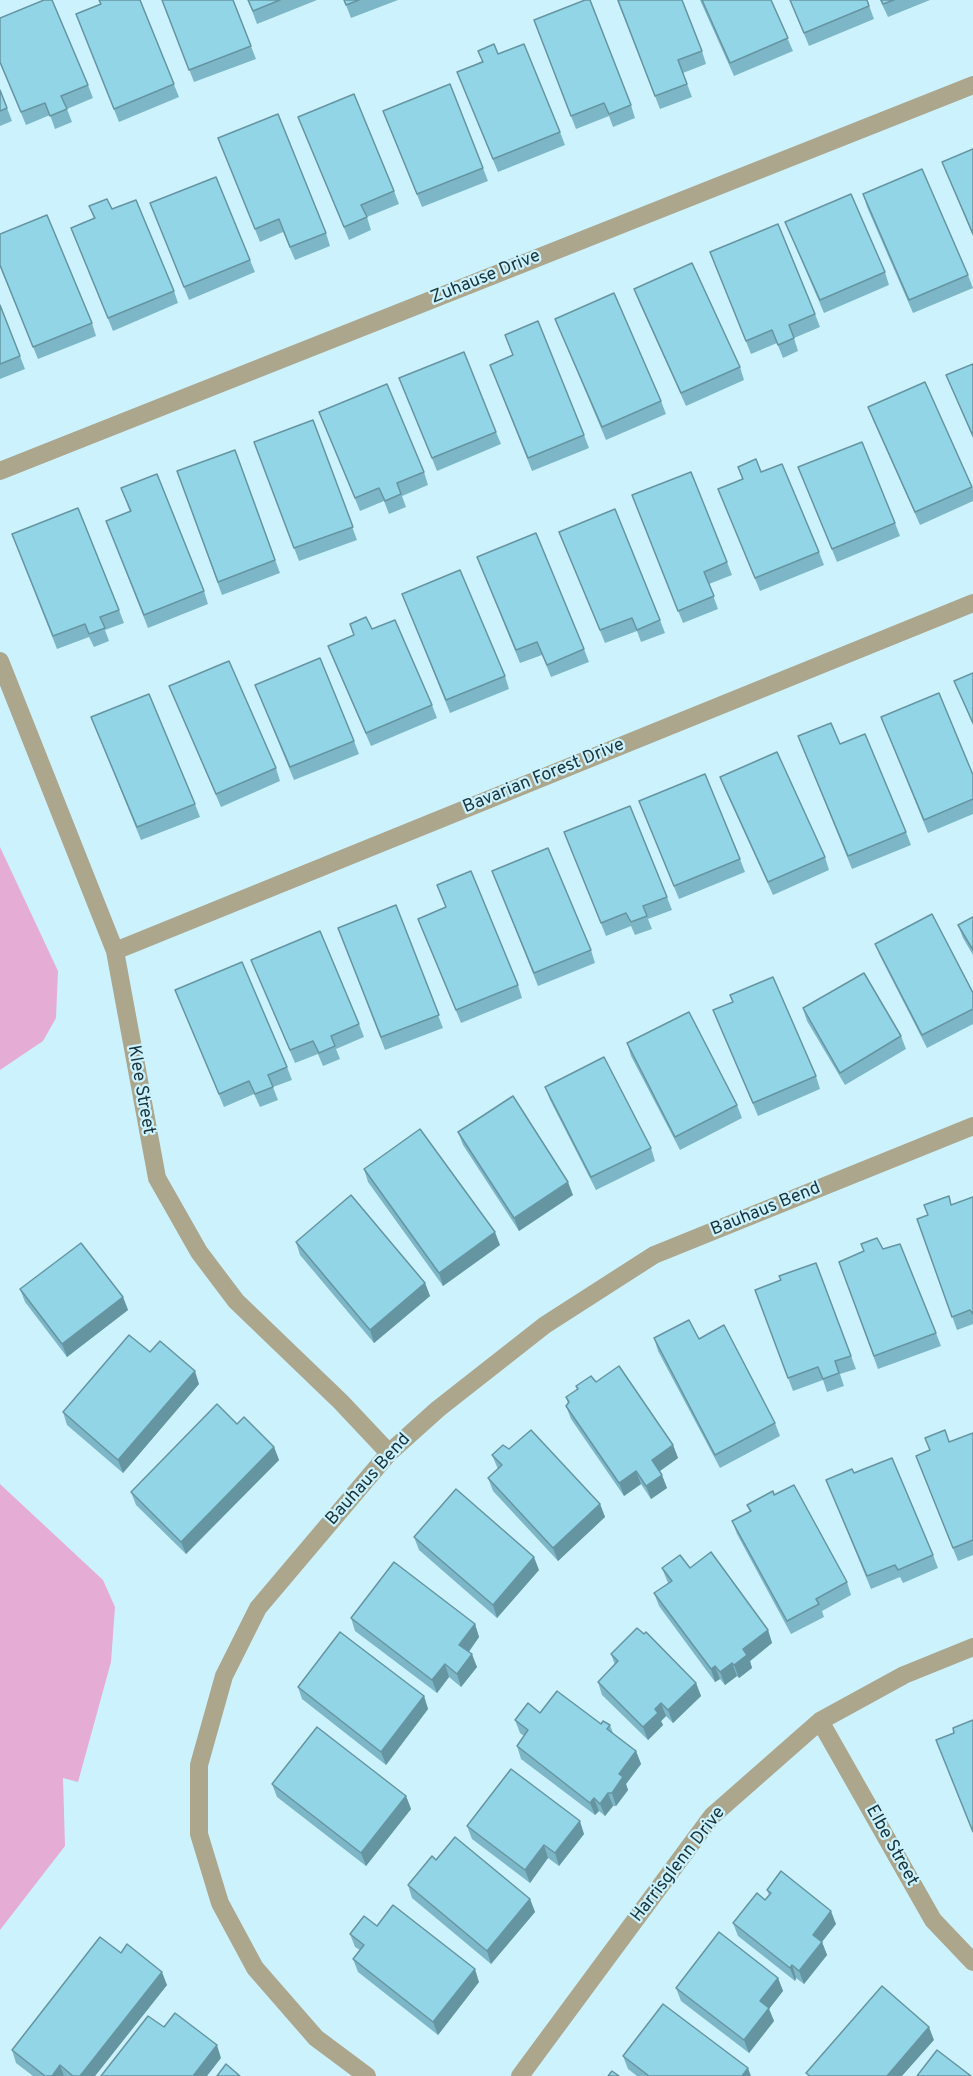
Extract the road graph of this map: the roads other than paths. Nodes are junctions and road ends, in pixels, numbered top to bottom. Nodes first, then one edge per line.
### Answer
1 (973, 85) edge
2 (0, 471) edge
3 (973, 603) edge
4 (0, 661) edge
5 (115, 951) junction
6 (973, 1126) edge
7 (389, 1453) junction
8 (973, 1647) edge
9 (820, 1721) junction
10 (973, 1962) edge
11 (368, 2076) edge
12 (520, 2076) edge

1 - 2 street, Zuhause Drive
3 - 5 street, Bavarian Forest Drive
4 - 5 street, Klee Street
5 - 7 street, Klee Street
6 - 7 street, Bauhaus Bend
7 - 11 street, Bauhaus Bend
8 - 9 street, Harrisglenn Drive
9 - 10 street, Elbe Street
9 - 12 street, Harrisglenn Drive

